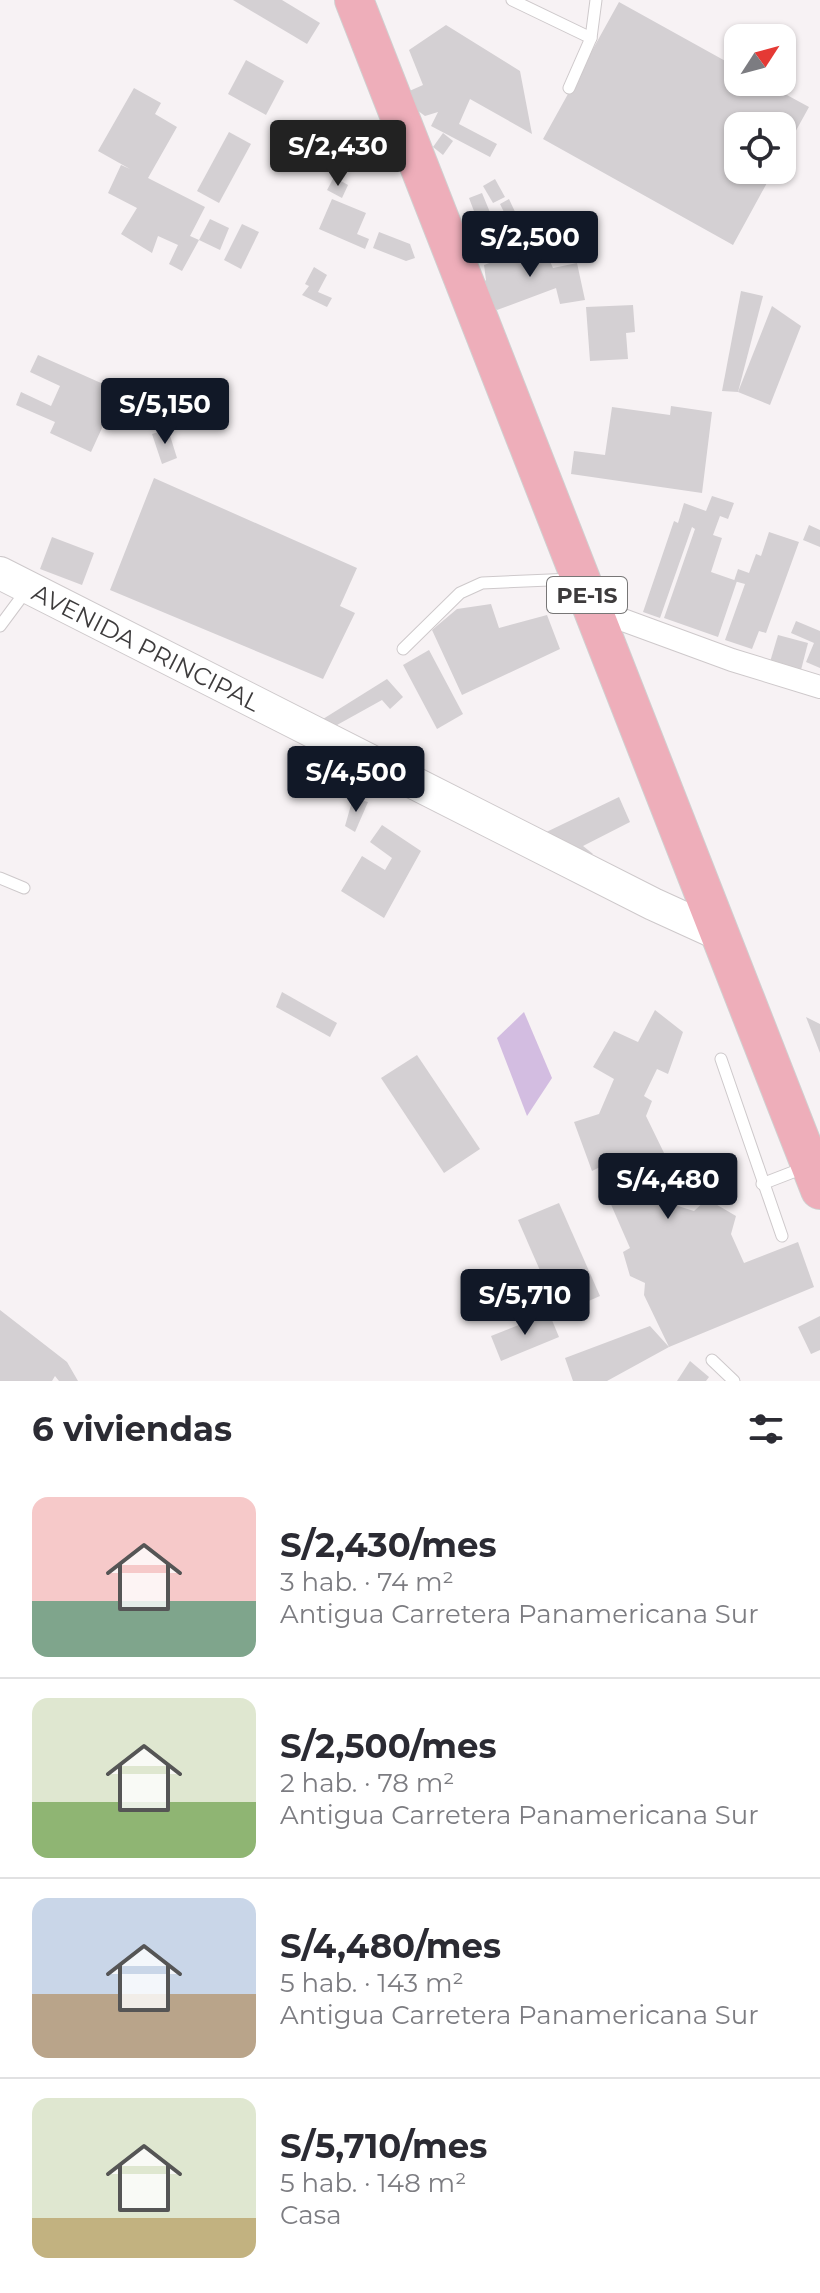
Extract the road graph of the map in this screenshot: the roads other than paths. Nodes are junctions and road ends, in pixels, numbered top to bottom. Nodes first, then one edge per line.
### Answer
1 (354, 0) edge
2 (512, 0) edge
3 (596, 0) edge
4 (591, 38) junction
5 (569, 88) dead end
6 (0, 573) edge
7 (29, 587) junction
8 (586, 594) junction
9 (0, 626) edge
10 (403, 649) dead end
11 (820, 687) edge
12 (0, 878) edge
13 (24, 888) dead end
14 (721, 935) junction
15 (721, 1059) dead end
16 (815, 1178) edge
17 (762, 1184) junction
18 (782, 1236) dead end
19 (712, 1360) dead end
20 (734, 1381) edge

1 - 8 highway, PE-1S
2 - 4 lane
3 - 4 lane
4 - 5 lane
6 - 7 main road, AVENIDA PRINCIPAL
7 - 9 lane
7 - 14 main road, AVENIDA PRINCIPAL
8 - 10 lane
8 - 11 street
8 - 14 highway, PE-1S
12 - 13 lane
14 - 16 highway, PE-1S
15 - 17 lane
16 - 17 lane
17 - 18 lane
19 - 20 lane

